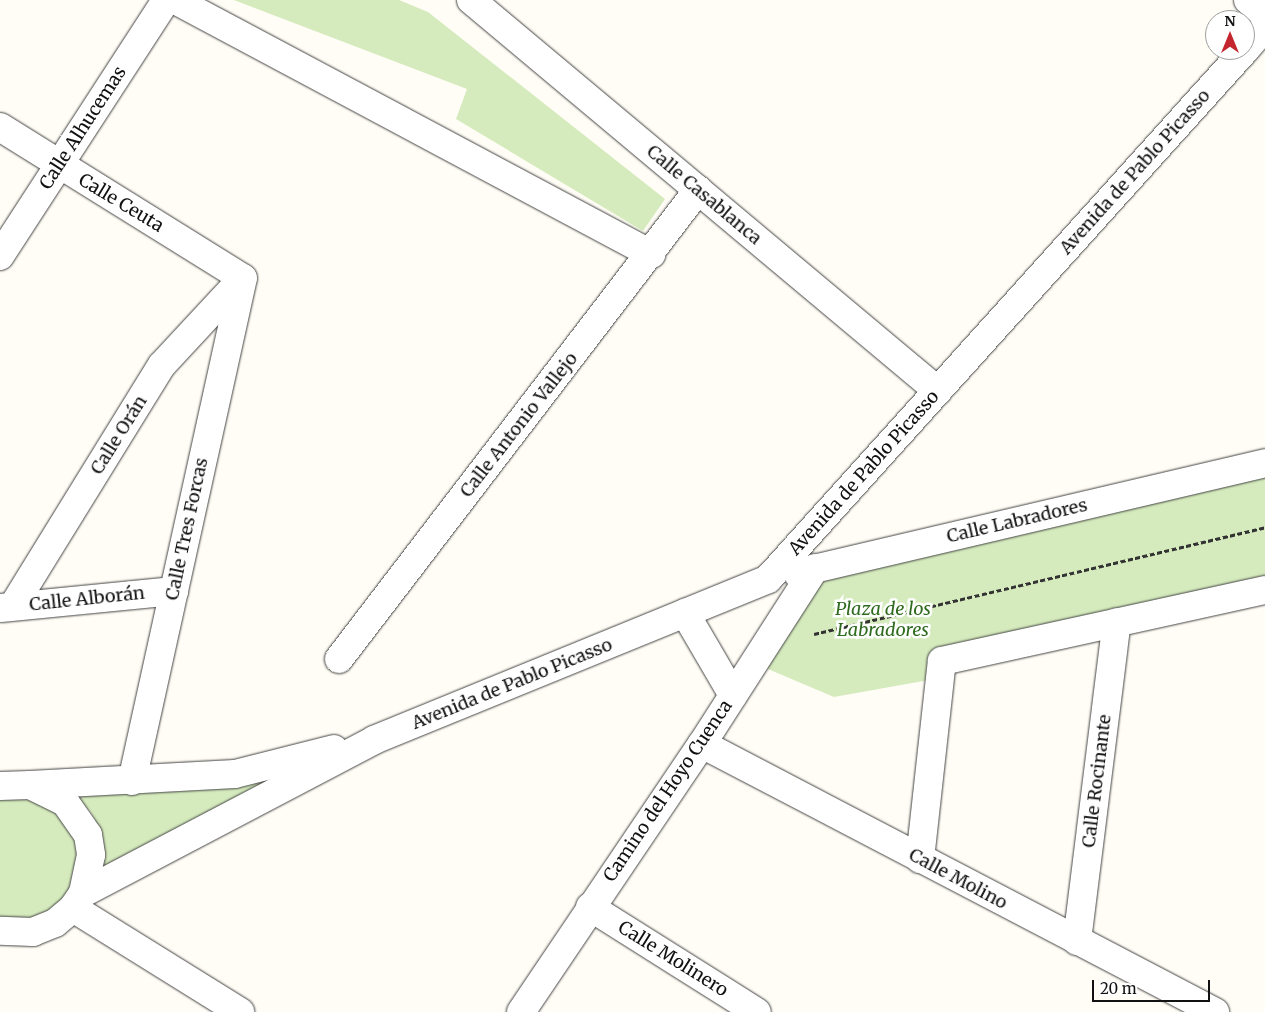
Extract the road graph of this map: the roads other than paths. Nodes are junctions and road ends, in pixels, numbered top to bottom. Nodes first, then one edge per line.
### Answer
1 (166, 0) edge
2 (175, 0) edge
3 (471, 0) edge
4 (1248, 0) edge
5 (1265, 15) edge
6 (1265, 27) edge
7 (1255, 38) edge
8 (1236, 60) edge
9 (0, 127) edge
10 (59, 165) junction
11 (698, 190) junction
12 (650, 254) junction
13 (0, 256) edge
14 (243, 278) junction
15 (938, 391) junction
16 (1265, 462) edge
17 (814, 568) junction
18 (768, 579) junction
19 (1265, 590) edge
20 (174, 591) junction
21 (7, 607) edge
22 (685, 613) junction
23 (1117, 622) junction
24 (339, 659) dead end
25 (733, 695) junction
26 (374, 740) junction
27 (702, 744) junction
28 (132, 781) junction
29 (30, 785) junction
30 (1, 786) edge
31 (920, 859) junction
32 (78, 900) junction
33 (590, 907) junction
34 (3, 935) edge
35 (1077, 941) junction
36 (240, 1012) edge
37 (521, 1012) edge
38 (757, 1012) edge
39 (1215, 1012) edge

1 - 10 street, Calle Alhucemas
2 - 12 street
3 - 11 street, Calle Casablanca
4 - 5 street
6 - 7 street, Avenida de Pablo Picasso
8 - 15 street, Avenida de Pablo Picasso
9 - 10 street, Calle Ceuta
10 - 13 street, Calle Alhucemas
10 - 14 street, Calle Ceuta
11 - 12 street, Calle Antonio Vallejo
11 - 15 street, Calle Casablanca
12 - 24 street, Calle Antonio Vallejo
14 - 20 street, Calle Tres Forcas
14 - 21 street, Calle Orán
15 - 18 street, Avenida de Pablo Picasso
16 - 17 street, Calle Labradores
17 - 18 street, Calle Labradores
17 - 25 street, Camino del Hoyo Cuenca
18 - 22 street, Avenida de Pablo Picasso
19 - 23 street
20 - 21 street, Calle Alborán
20 - 28 street, Calle Tres Forcas
22 - 25 street
22 - 26 street, Avenida de Pablo Picasso
23 - 31 street
23 - 35 street, Calle Rocinante
25 - 27 street, Camino del Hoyo Cuenca
26 - 28 street, Avenida de Pablo Picasso
26 - 32 street, Avenida de Pablo Picasso
27 - 31 street, Calle Molino
27 - 33 street, Camino del Hoyo Cuenca
28 - 29 street, Avenida de Pablo Picasso
29 - 30 street, Avenida de Pablo Picasso
29 - 32 street
31 - 35 street, Calle Molino
32 - 34 street, Avenida de Pablo Picasso
32 - 36 street
33 - 37 street, Camino del Hoyo Cuenca
33 - 38 street, Calle Molinero
35 - 39 street, Calle Molino

